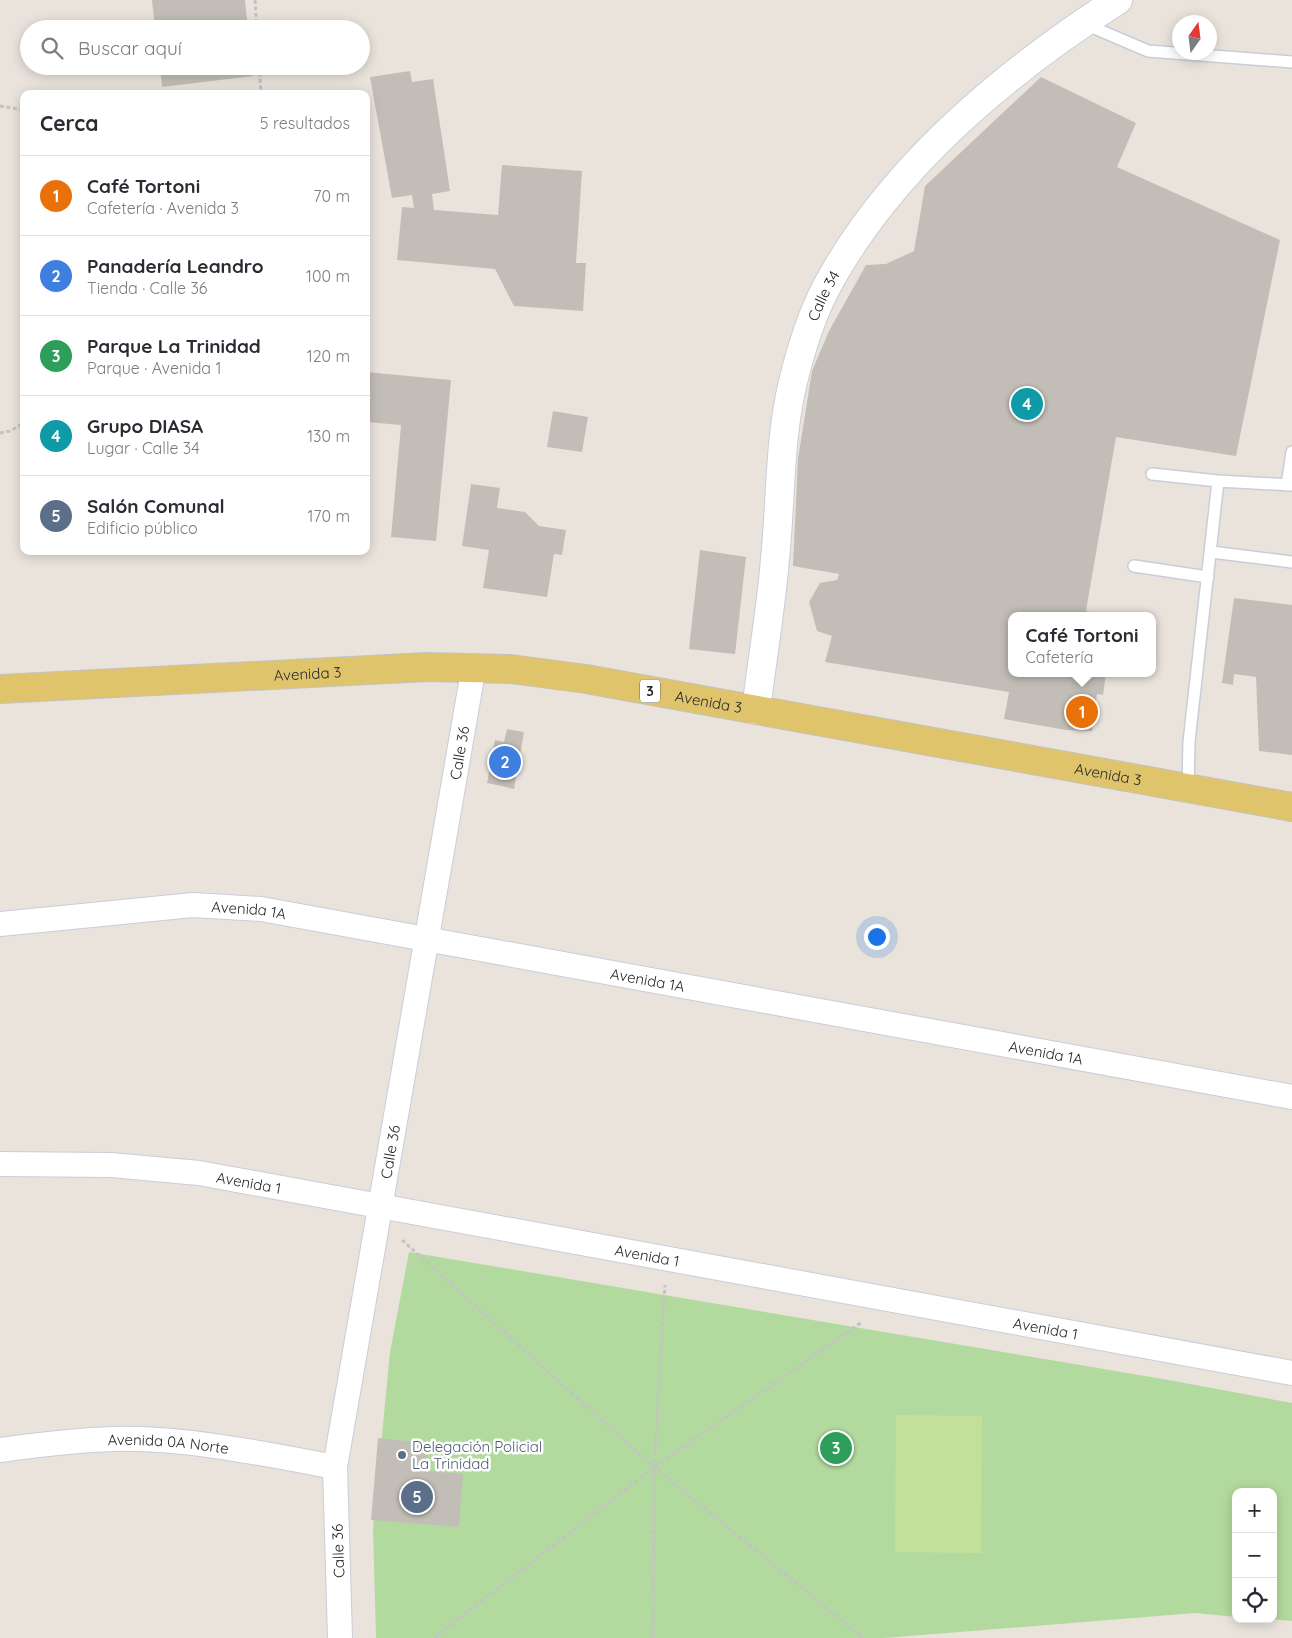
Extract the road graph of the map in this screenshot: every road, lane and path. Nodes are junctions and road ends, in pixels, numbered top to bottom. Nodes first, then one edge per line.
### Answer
1 (255, 0) edge
2 (1118, 0) edge
3 (256, 20) edge
4 (1083, 23) junction
5 (1292, 62) edge
6 (260, 75) edge
7 (261, 90) edge
8 (0, 106) edge
9 (20, 109) edge
10 (20, 425) edge
11 (0, 433) edge
12 (1292, 452) edge
13 (1152, 474) dead end
14 (1218, 481) junction
15 (1289, 485) edge
16 (1211, 552) junction
17 (1292, 562) edge
18 (1134, 566) dead end
19 (1208, 577) junction
20 (474, 666) junction
21 (0, 689) edge
22 (756, 710) junction
23 (1188, 789) junction
24 (1292, 807) edge
25 (0, 924) edge
26 (427, 940) junction
27 (1292, 1097) edge
28 (0, 1164) edge
29 (379, 1207) junction
30 (401, 1240) dead end
31 (665, 1284) dead end
32 (866, 1319) dead end
33 (1292, 1373) edge
34 (0, 1450) edge
35 (654, 1467) junction
36 (335, 1468) junction
37 (340, 1638) edge
38 (434, 1638) edge
39 (653, 1638) edge
40 (863, 1638) edge

1 - 3 path
2 - 4 street, Calle 34
4 - 5 lane
4 - 22 street, Calle 34
6 - 7 path
8 - 9 path
10 - 11 path
12 - 15 lane
13 - 14 lane
14 - 15 lane
14 - 16 lane
16 - 17 lane
16 - 19 lane
18 - 19 lane
19 - 23 lane
20 - 21 main road, Avenida 3 / 3
20 - 22 main road, Avenida 3 / 3
20 - 26 street, Calle 36
22 - 23 main road, Avenida 3 / 3
23 - 24 main road, Avenida 3 / 3
25 - 26 street, Avenida 1A
26 - 27 street, Avenida 1A
26 - 29 street, Calle 36
28 - 29 street, Avenida 1
29 - 33 street, Avenida 1
29 - 36 street, Calle 36
30 - 35 path
31 - 35 path
32 - 35 path
34 - 36 street, Avenida 0A Norte
35 - 38 path
35 - 39 path
35 - 40 path
36 - 37 street, Calle 36

